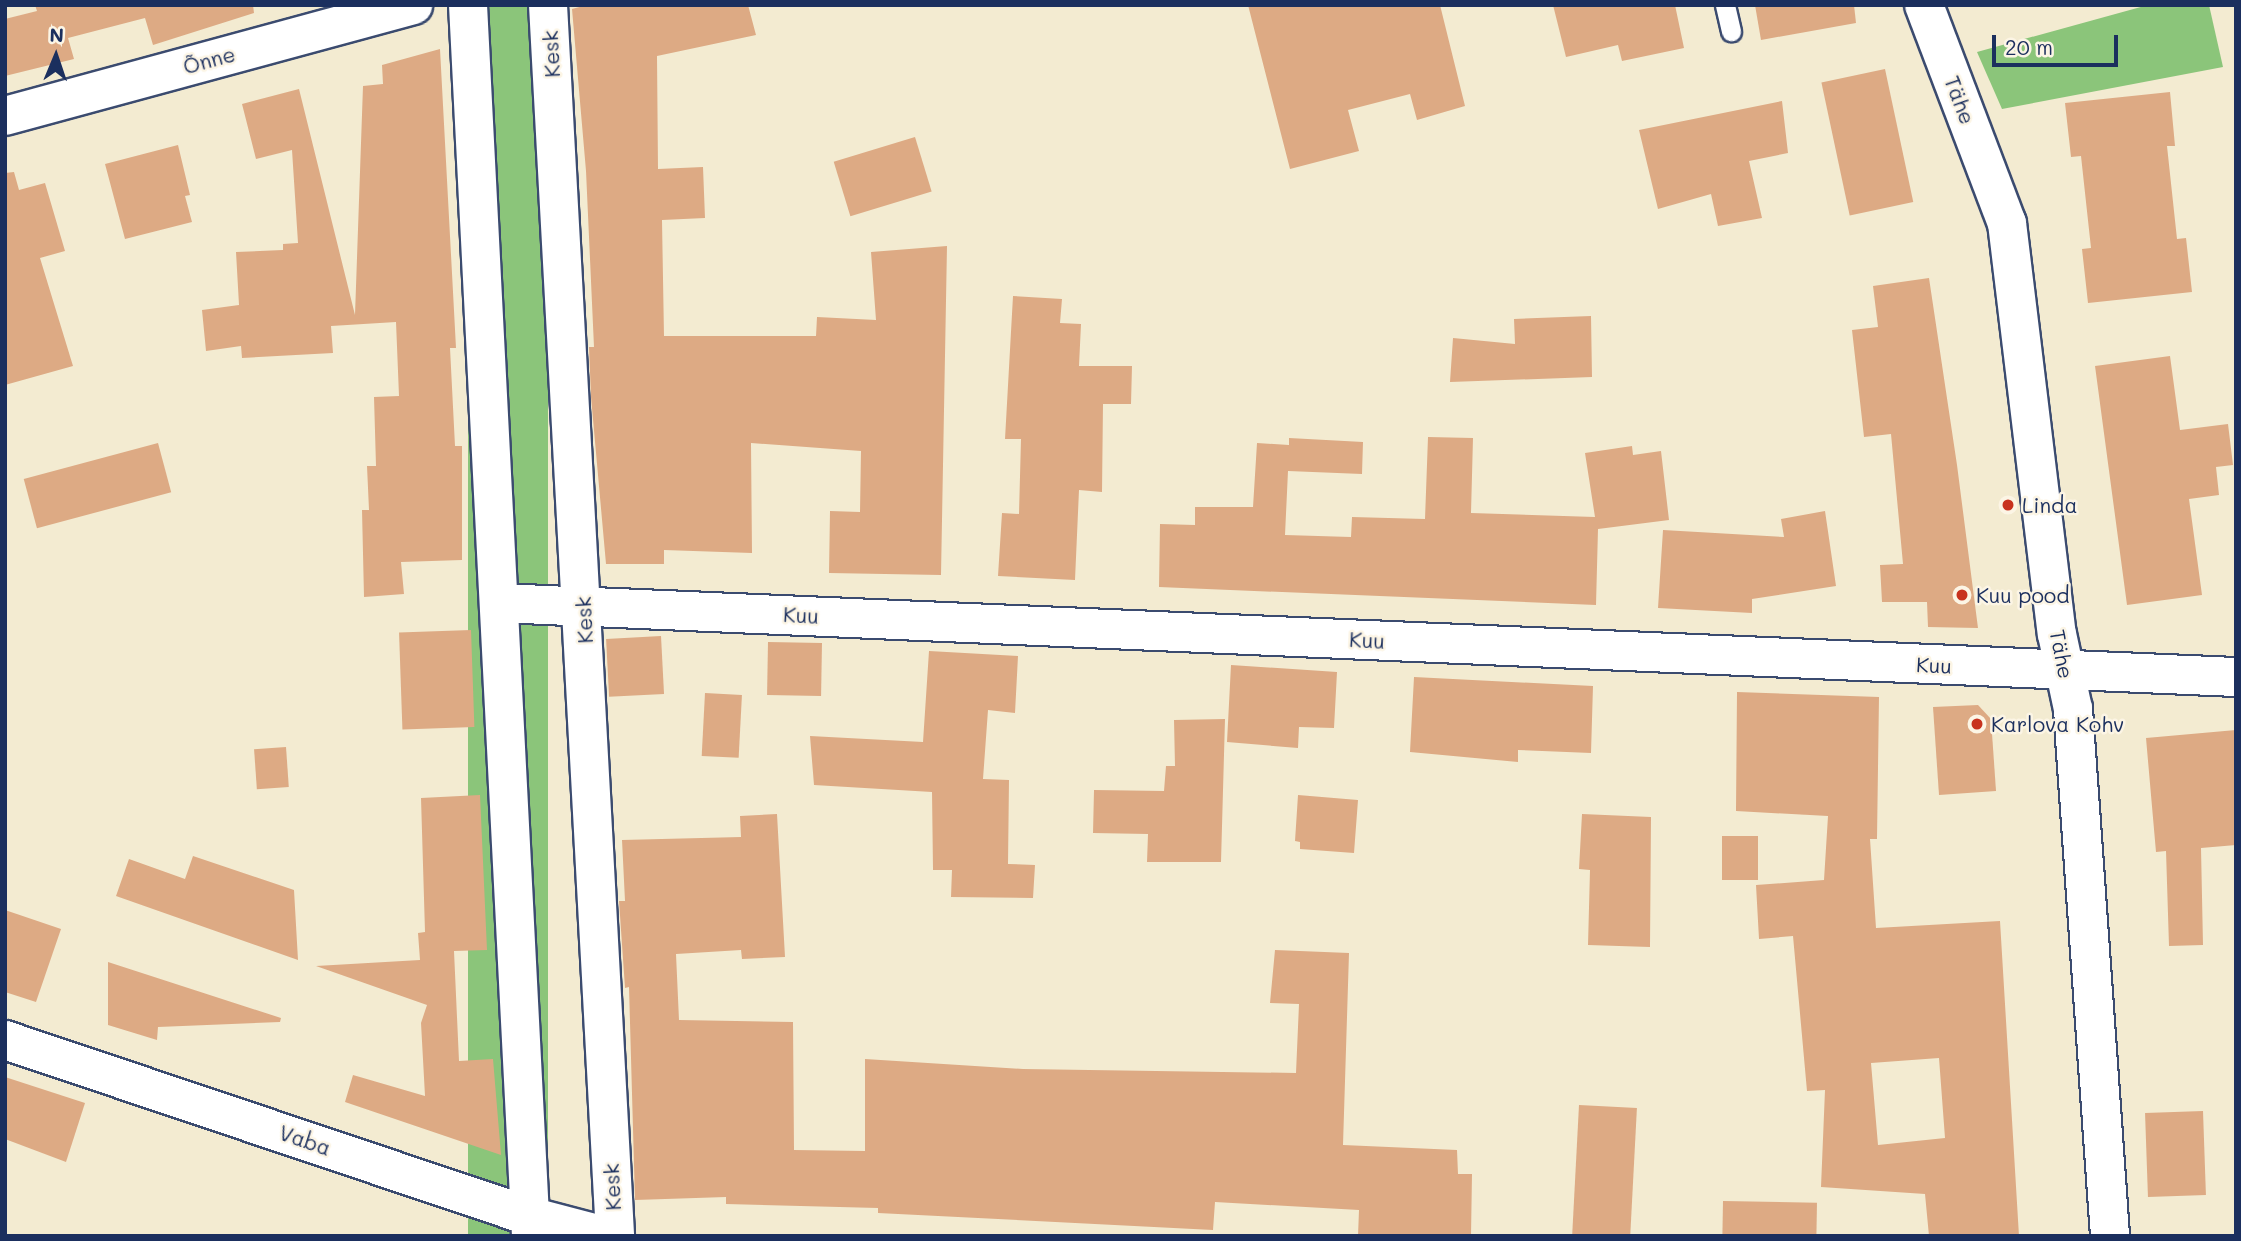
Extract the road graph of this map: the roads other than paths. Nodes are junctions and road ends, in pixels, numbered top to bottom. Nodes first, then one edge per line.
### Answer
1 (413, 5) edge
2 (468, 5) edge
3 (548, 5) edge
4 (1725, 5) edge
5 (1924, 5) edge
6 (1731, 31) dead end
7 (5, 116) edge
8 (499, 603) junction
9 (583, 605) junction
10 (2065, 671) junction
11 (2236, 677) edge
12 (5, 1040) edge
13 (530, 1226) edge
14 (605, 1236) edge
15 (615, 1236) edge
16 (2110, 1236) edge

1 - 7 street, Õnne
2 - 8 street
3 - 9 street, Kesk
4 - 6 lane
5 - 10 street, Tähe
8 - 9 street, Kuu
8 - 13 street
9 - 10 street, Kuu
9 - 15 street, Kesk
10 - 11 street, Kuu
10 - 16 street, Tähe
12 - 13 street, Vaba
13 - 14 street, Vaba

